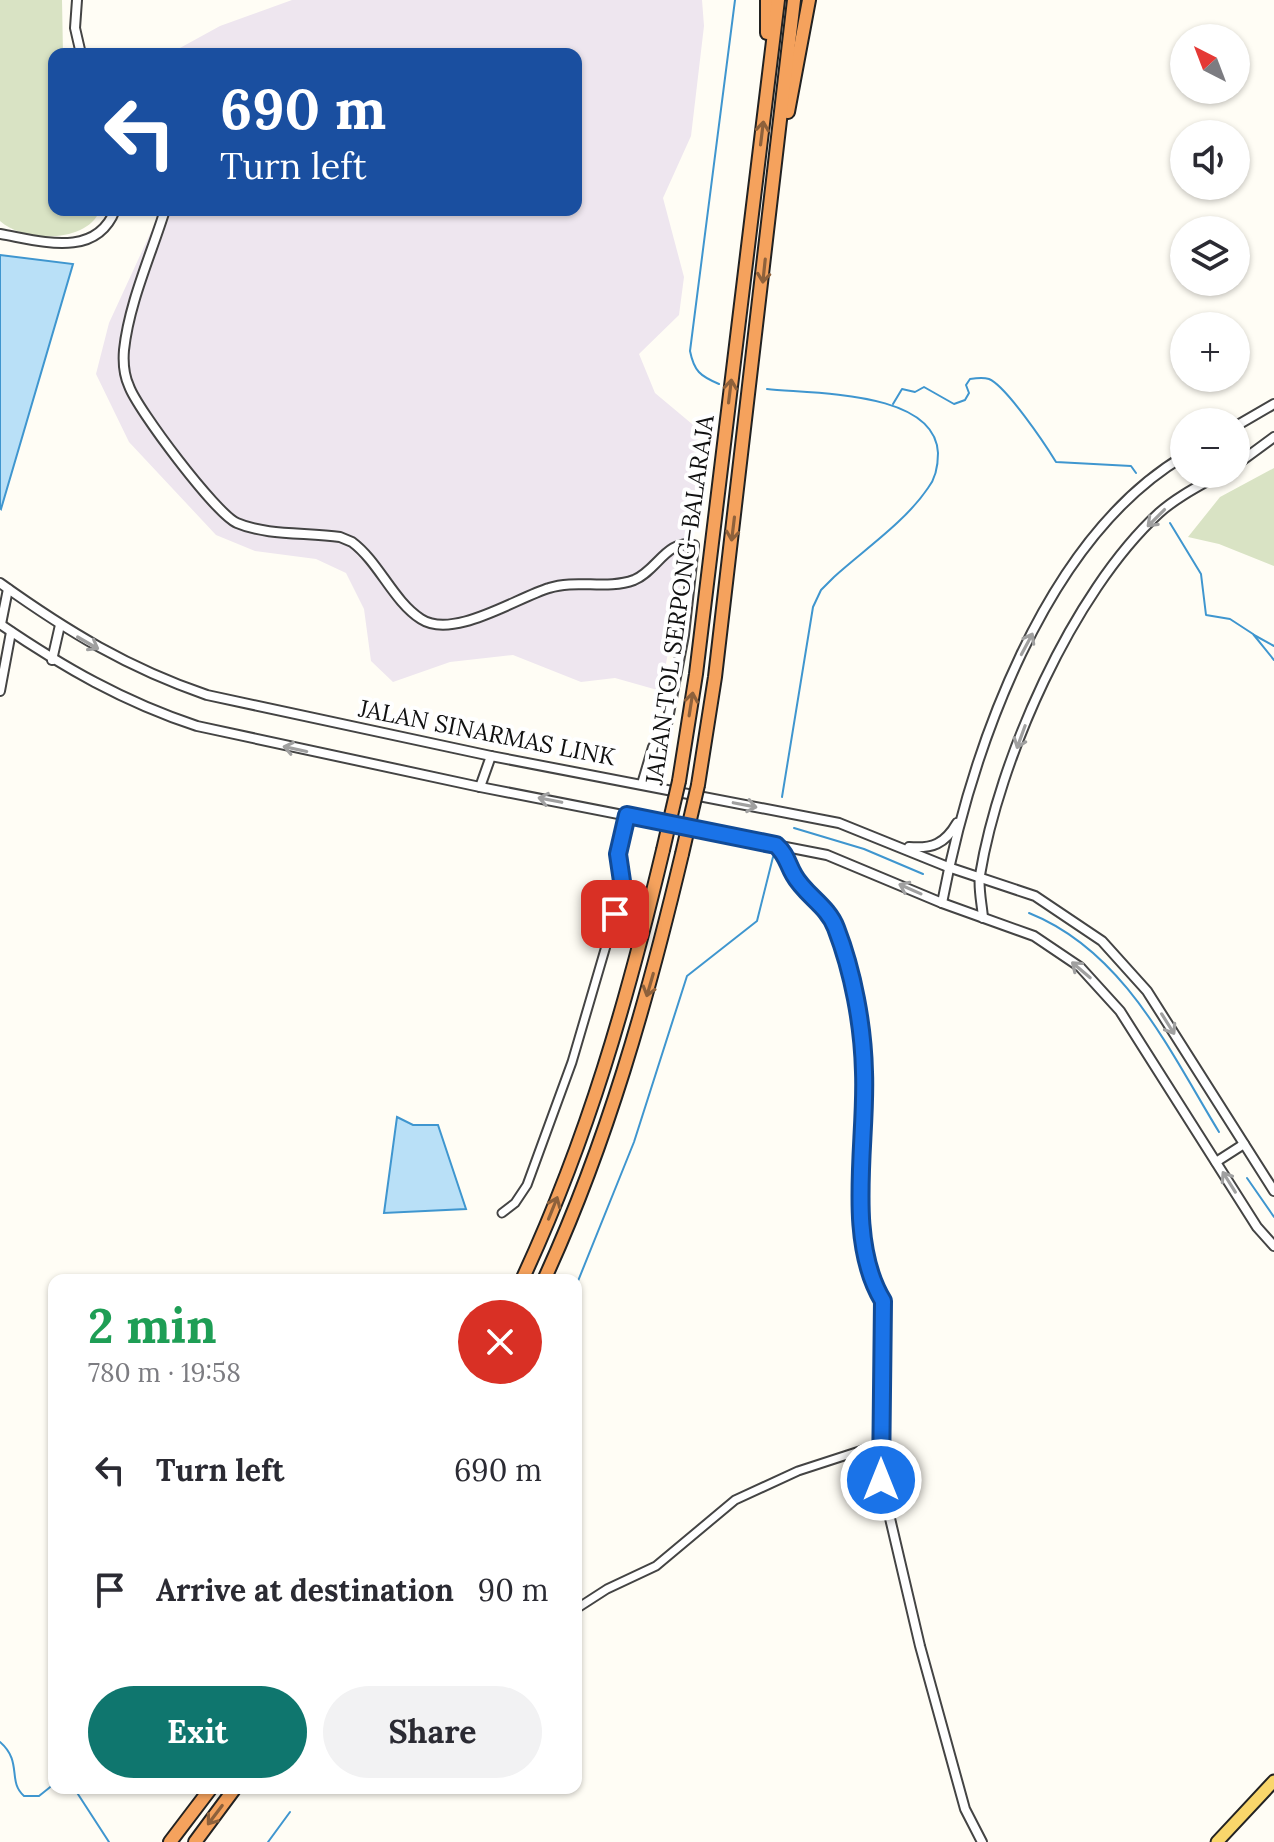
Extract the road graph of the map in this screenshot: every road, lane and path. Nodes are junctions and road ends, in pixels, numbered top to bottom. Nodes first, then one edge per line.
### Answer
1 (77, 0) edge
2 (767, 0) edge
3 (778, 0) edge
4 (794, 0) edge
5 (809, 0) edge
6 (80, 48) edge
7 (766, 105) junction
8 (772, 193) junction
9 (113, 216) edge
10 (163, 216) edge
11 (0, 234) edge
12 (1274, 404) edge
13 (1250, 418) edge
14 (1274, 437) edge
15 (1250, 455) edge
16 (1170, 466) edge
17 (1195, 488) edge
18 (4, 586) edge
19 (0, 624) edge
20 (60, 625) junction
21 (11, 632) junction
22 (52, 660) junction
23 (0, 691) edge
24 (491, 756) junction
25 (642, 784) junction
26 (480, 787) junction
27 (963, 812) junction
28 (627, 815) junction
29 (776, 845) junction
30 (901, 847) junction
31 (948, 867) junction
32 (979, 878) junction
33 (942, 903) junction
34 (983, 918) junction
35 (1244, 1144) junction
36 (1216, 1162) junction
37 (1274, 1191) edge
38 (502, 1213) dead end
39 (1274, 1246) edge
40 (524, 1274) edge
41 (546, 1274) edge
42 (881, 1444) junction
43 (582, 1605) edge
44 (1274, 1781) edge
45 (206, 1794) edge
46 (231, 1794) edge
47 (1223, 1839) edge
48 (170, 1842) edge
49 (195, 1842) edge
50 (982, 1842) edge

1 - 6 street
2 - 7 highway
3 - 7 highway, JALAN TOL SERPONG–BALARAJA
4 - 8 highway, JALAN TOL SERPONG–BALARAJA
5 - 8 highway
40 -> 7 highway, JALAN TOL SERPONG–BALARAJA, bridge
8 -> 41 highway, JALAN TOL SERPONG–BALARAJA, bridge
9 - 11 street
10 - 25 street
12 - 13 street
14 - 15 street
27 -> 16 street
17 -> 32 street
18 - 19 street
18 - 20 street, JALAN SINARMAS LINK
19 - 21 street
20 - 22 street
20 -> 24 street, JALAN SINARMAS LINK
21 - 22 street
21 - 23 street
26 -> 22 street
24 - 25 street, JALAN SINARMAS LINK
24 - 26 street
25 -> 30 street, JALAN SINARMAS LINK
28 -> 26 street
27 - 30 street
27 - 31 street
28 - 29 street
28 - 38 street
33 -> 29 street
29 - 42 street
30 - 31 street, JALAN SINARMAS LINK
31 - 32 street, JALAN SINARMAS LINK
31 - 33 street
32 - 34 street
32 -> 35 street, JALAN SINARMAS LINK
33 - 34 street
36 -> 34 street
35 - 36 street
35 - 37 street, JALAN SINARMAS LINK
39 -> 36 street
42 - 43 street
42 - 50 street
44 - 47 main road
45 - 48 highway
46 -> 49 highway

